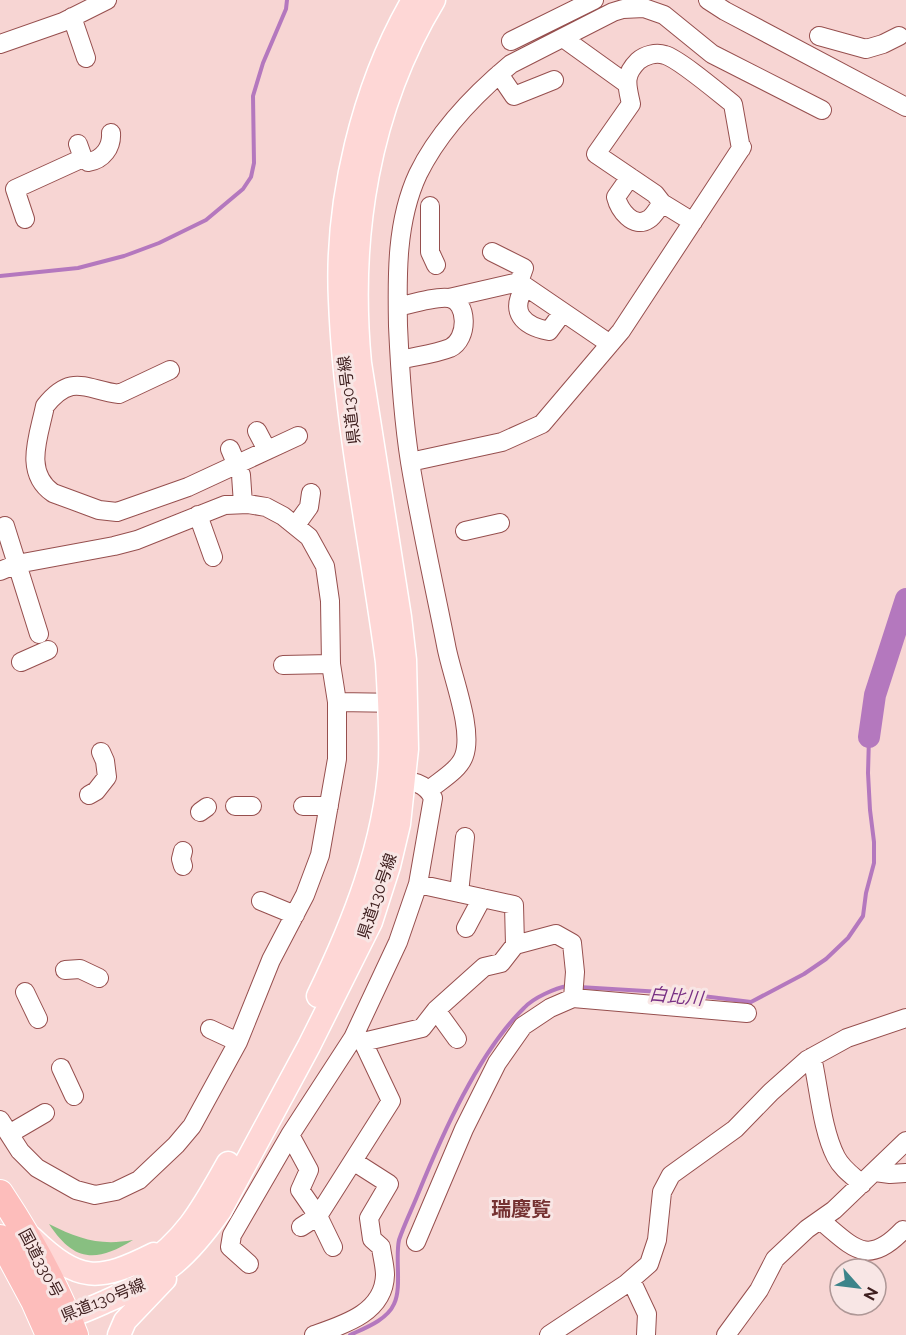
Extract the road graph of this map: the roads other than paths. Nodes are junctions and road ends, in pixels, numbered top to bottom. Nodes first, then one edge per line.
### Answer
1 (107, 0) edge
2 (413, 0) edge
3 (434, 0) edge
4 (594, 0) edge
5 (708, 0) edge
6 (731, 6) edge
7 (72, 17) junction
8 (819, 36) dead end
9 (899, 36) dead end
10 (563, 38) junction
11 (511, 41) dead end
12 (0, 44) edge
13 (86, 58) dead end
14 (499, 74) junction
15 (554, 80) dead end
16 (627, 84) junction
17 (903, 100) edge
18 (822, 110) dead end
19 (111, 132) dead end
20 (630, 177) junction
21 (662, 203) junction
22 (430, 206) dead end
23 (25, 219) dead end
24 (693, 222) junction
25 (492, 252) dead end
26 (436, 265) dead end
27 (522, 284) junction
28 (450, 298) junction
29 (398, 307) junction
30 (563, 312) junction
31 (610, 344) junction
32 (400, 360) junction
33 (170, 370) dead end
34 (257, 431) dead end
35 (298, 436) dead end
36 (267, 450) junction
37 (233, 457) junction
38 (410, 462) junction
39 (310, 493) dead end
40 (243, 504) junction
41 (198, 515) junction
42 (500, 523) dead end
43 (296, 525) junction
44 (0, 529) edge
45 (465, 531) dead end
46 (213, 557) dead end
47 (17, 564) junction
48 (0, 571) edge
49 (21, 662) dead end
50 (331, 664) junction
51 (283, 665) dead end
52 (337, 702) junction
53 (399, 703) junction
54 (101, 752) dead end
55 (396, 780) junction
56 (429, 790) junction
57 (89, 795) dead end
58 (303, 806) dead end
59 (329, 806) junction
60 (465, 837) dead end
61 (418, 884) junction
62 (459, 893) junction
63 (482, 898) junction
64 (261, 901) dead end
65 (295, 915) junction
66 (466, 928) dead end
67 (515, 945) junction
68 (65, 970) dead end
69 (99, 978) dead end
70 (574, 991) junction
71 (25, 992) dead end
72 (436, 1010) junction
73 (747, 1013) dead end
74 (906, 1018) edge
75 (38, 1019) dead end
76 (210, 1029) dead end
77 (457, 1039) dead end
78 (358, 1040) junction
79 (238, 1042) junction
80 (813, 1057) junction
81 (62, 1068) dead end
82 (74, 1096) dead end
83 (45, 1113) dead end
84 (5, 1127) edge
85 (290, 1135) junction
86 (906, 1141) edge
87 (353, 1161) junction
88 (906, 1173) edge
89 (869, 1178) junction
90 (0, 1193) edge
91 (318, 1216) junction
92 (820, 1220) junction
93 (301, 1227) dead end
94 (25, 1231) junction
95 (906, 1231) edge
96 (182, 1236) junction
97 (0, 1238) edge
98 (416, 1242) dead end
99 (333, 1247) dead end
100 (249, 1264) dead end
101 (172, 1268) junction
102 (631, 1280) junction
103 (69, 1319) edge
104 (46, 1328) edge
105 (118, 1335) edge
106 (314, 1335) edge
107 (549, 1335) edge
108 (646, 1335) edge
109 (726, 1335) edge

1 - 7 street
2 - 53 main road, 県道130号線
3 - 53 main road, 県道130号線
4 - 11 street
5 - 6 street
6 - 17 street
7 - 12 street
7 - 13 street
8 - 9 street
10 - 14 street
10 - 16 street
10 - 18 street
14 - 15 street
14 - 29 street
16 - 20 street
16 - 24 street
19 - 23 street
20 - 21 street
20 - 21 street
21 - 24 street
22 - 26 street
24 - 31 street
25 - 27 street
27 - 28 street
27 - 30 street
27 - 30 street
28 - 29 street
28 - 32 street
29 - 32 street
30 - 31 street
31 - 38 street
32 - 38 street
33 - 37 street
34 - 36 street
35 - 36 street
36 - 37 street
37 - 40 street
38 - 56 street
39 - 43 street
40 - 41 street
40 - 43 street
41 - 46 street
41 - 47 street
42 - 45 street
43 - 50 street
44 - 47 street
47 - 48 street
47 - 49 street
50 - 51 street
50 - 52 street
52 - 53 street
52 - 59 street
53 - 55 main road, 県道130号線
54 - 57 street
55 - 56 street
55 - 96 main road, 県道130号線
55 - 101 main road, 県道130号線
56 - 61 street
58 - 59 street
59 - 65 street
60 - 62 street
61 - 62 street
61 - 78 street
62 - 63 street
63 - 66 street
63 - 67 street
64 - 65 street
65 - 79 street
67 - 70 street
67 - 72 street
68 - 69 street
70 - 73 street
70 - 98 street
71 - 75 street
72 - 77 street
72 - 78 street
74 - 80 street
76 - 79 street
78 - 85 street
78 - 87 street
79 - 84 street
80 - 89 street
80 - 102 street
81 - 82 street
83 - 84 street
85 - 91 street
85 - 100 street
86 - 89 street
87 - 91 street
87 - 106 street
88 - 89 street
89 - 92 street
90 - 94 highway, 国道330号
91 - 93 street
91 - 99 street
92 - 95 street
92 - 109 street
94 - 96 main road
94 - 103 highway, 国道330号
96 - 103 main road, 県道130号線
97 - 104 highway, 国道330号
101 - 103 main road, 県道130号線
101 - 105 main road
102 - 107 street
102 - 108 street
103 - 104 main road, 県道130号線

